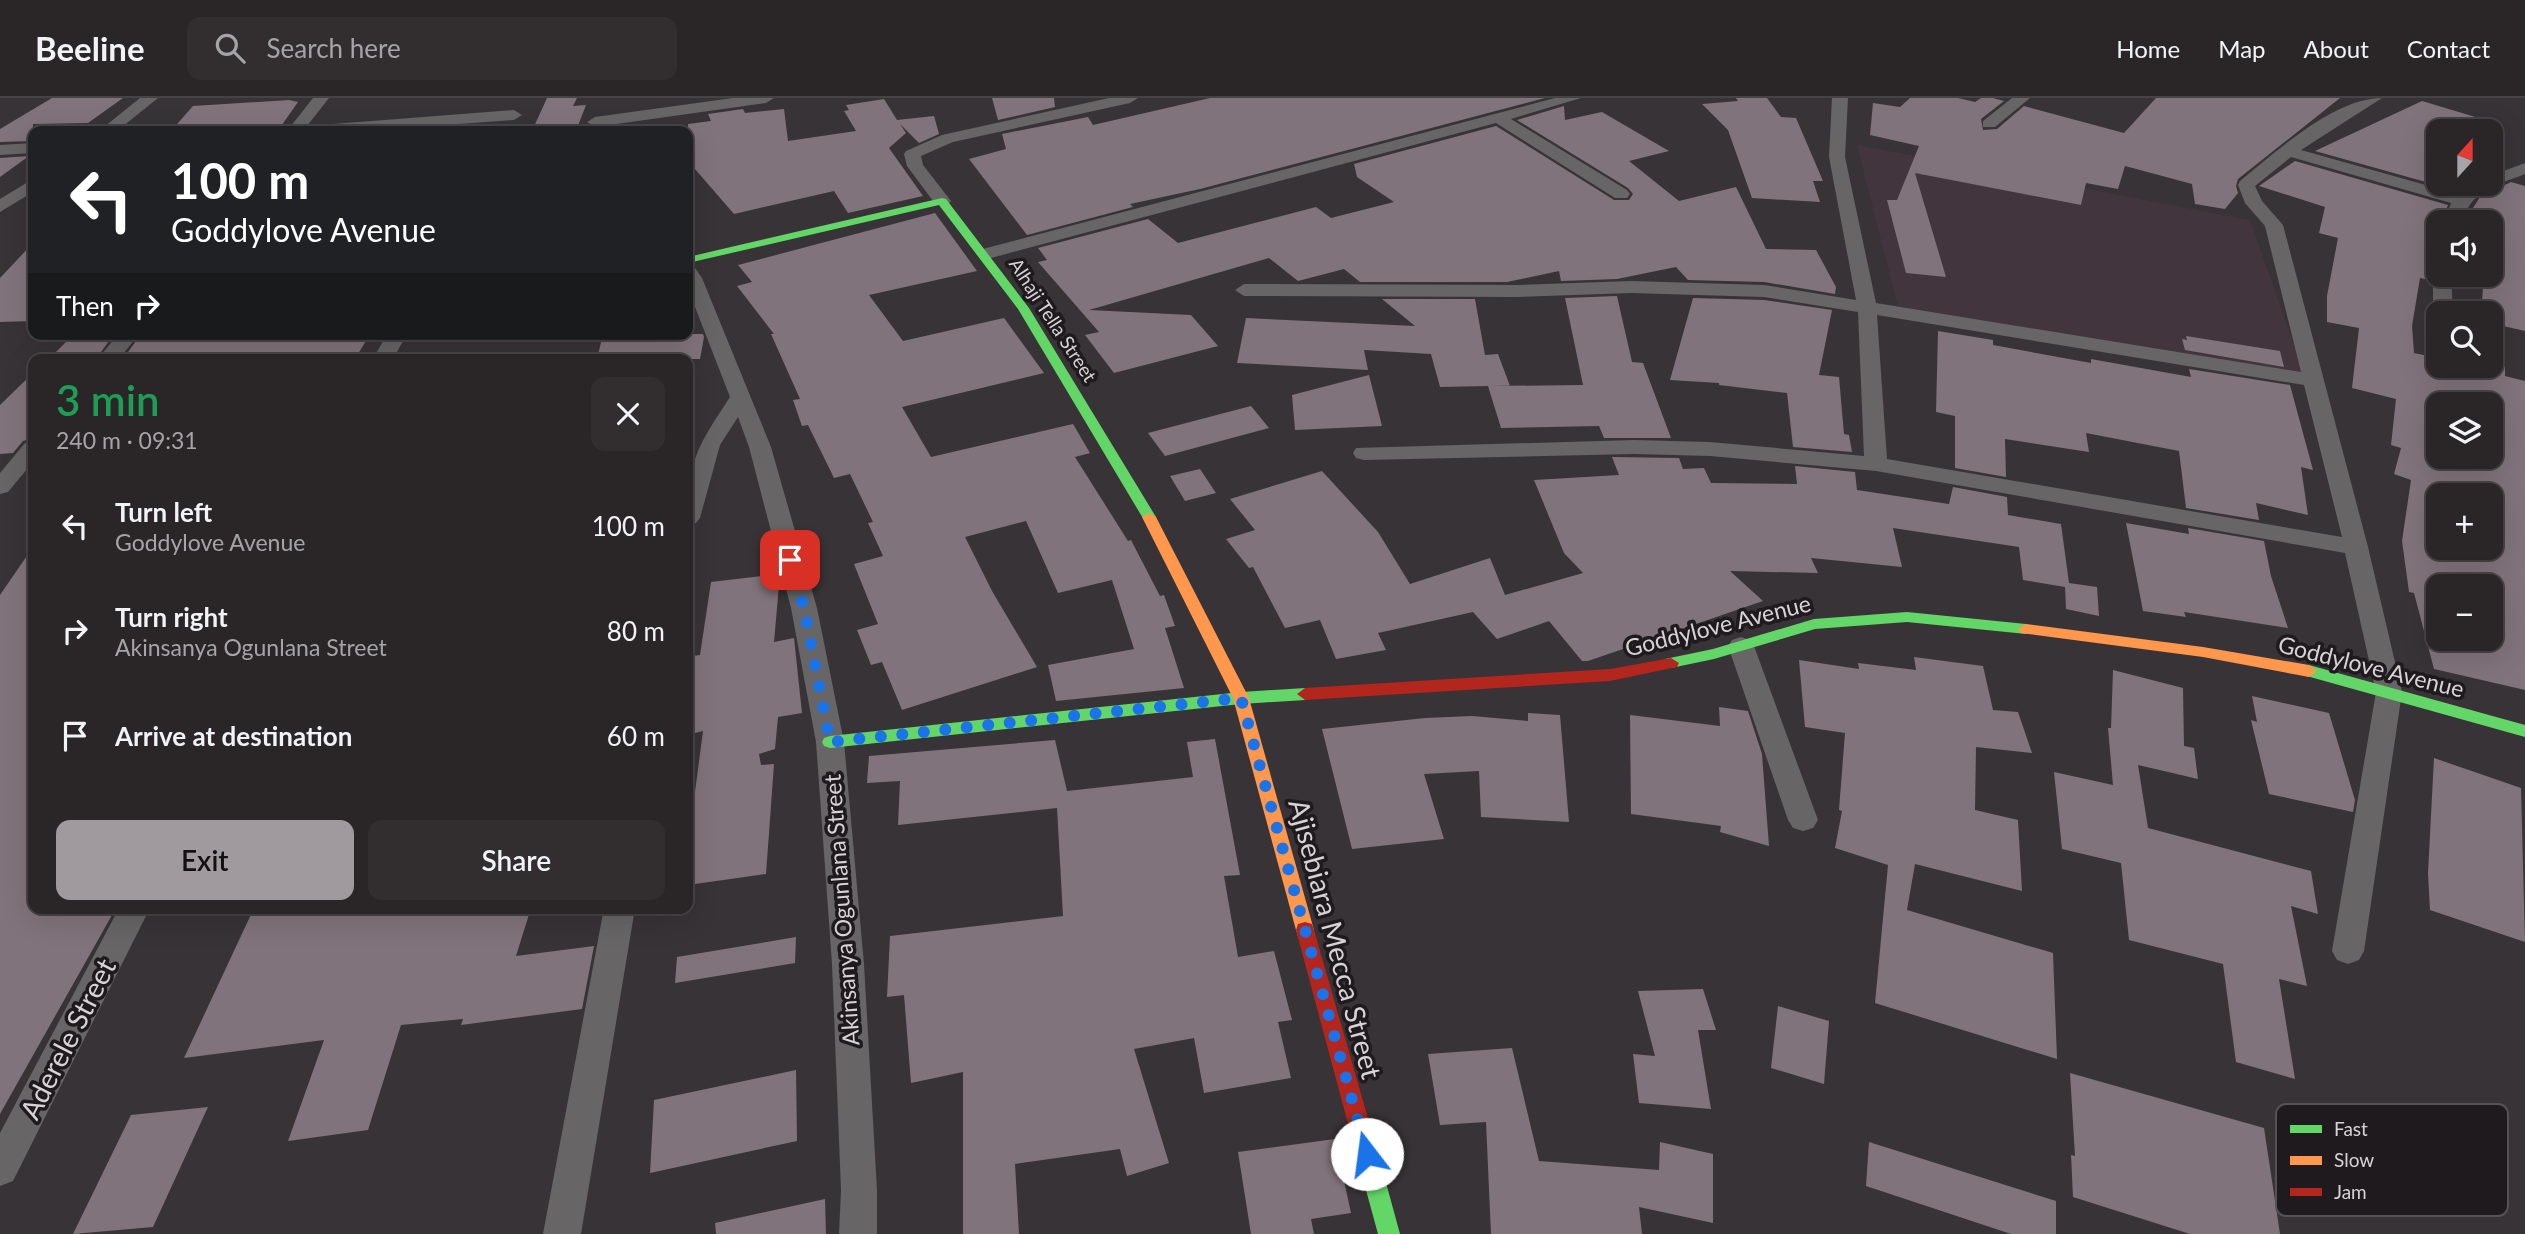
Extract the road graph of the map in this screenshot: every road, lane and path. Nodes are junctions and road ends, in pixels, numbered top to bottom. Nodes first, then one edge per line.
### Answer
1 (150, 98) edge
2 (321, 98) edge
3 (525, 98) edge
4 (766, 98) edge
5 (1130, 98) edge
6 (1840, 98) edge
7 (2022, 98) edge
8 (2374, 98) edge
9 (1563, 99) edge
10 (514, 116) junction
11 (1498, 118) junction
12 (597, 121) edge
13 (1989, 124) dead end
14 (114, 126) edge
15 (299, 126) edge
16 (376, 126) edge
17 (509, 126) edge
18 (28, 148) edge
19 (0, 150) edge
20 (2287, 151) junction
21 (2525, 168) edge
22 (2503, 177) edge
23 (28, 188) edge
24 (1620, 194) dead end
25 (2466, 196) edge
26 (2460, 200) junction
27 (942, 201) junction
28 (0, 208) edge
29 (2457, 210) edge
30 (985, 254) junction
31 (693, 259) edge
32 (693, 278) edge
33 (1244, 290) dead end
34 (1867, 308) junction
35 (124, 340) edge
36 (112, 354) edge
37 (2314, 380) junction
38 (740, 397) junction
39 (1364, 453) dead end
40 (28, 454) edge
41 (1877, 464) junction
42 (0, 487) edge
43 (693, 501) edge
44 (2356, 547) junction
45 (1741, 646) junction
46 (2389, 692) junction
47 (1241, 698) junction
48 (2525, 732) edge
49 (830, 742) junction
50 (1803, 820) dead end
51 (132, 914) edge
52 (619, 914) edge
53 (2348, 951) dead end
54 (0, 1169) edge
55 (562, 1234) edge
56 (858, 1234) edge
57 (1389, 1234) edge

1 - 14 street
2 - 15 street
3 - 10 street
4 - 12 street
5 - 27 street
6 - 34 street
7 - 13 street
8 - 20 street
9 - 11 street
10 - 16 street
10 - 17 street
11 - 24 street
11 - 30 street
18 - 19 street
20 - 26 street
20 - 37 street
21 - 22 street
23 - 28 street
25 - 26 street
26 - 29 street
27 - 30 street, Alhaji Tella Street
27 - 31 street
30 - 47 street, Alhaji Tella Street
32 - 38 street, Akinsanya Ogunlana Street
33 - 34 street
34 - 37 street
34 - 41 street
35 - 36 street
37 - 44 street
38 - 43 street
38 - 49 street, Akinsanya Ogunlana Street
39 - 41 street
40 - 42 street
41 - 44 street
44 - 46 street
45 - 46 street, Goddylove Avenue
45 - 47 street, Goddylove Avenue
45 - 50 street
46 - 48 street, Goddylove Avenue
46 - 53 street
47 - 49 street, Goddylove Avenue
47 - 57 street, Ajisebiara Mecca Street
49 - 56 street, Akinsanya Ogunlana Street
51 - 54 street, Aderele Street
52 - 55 street

